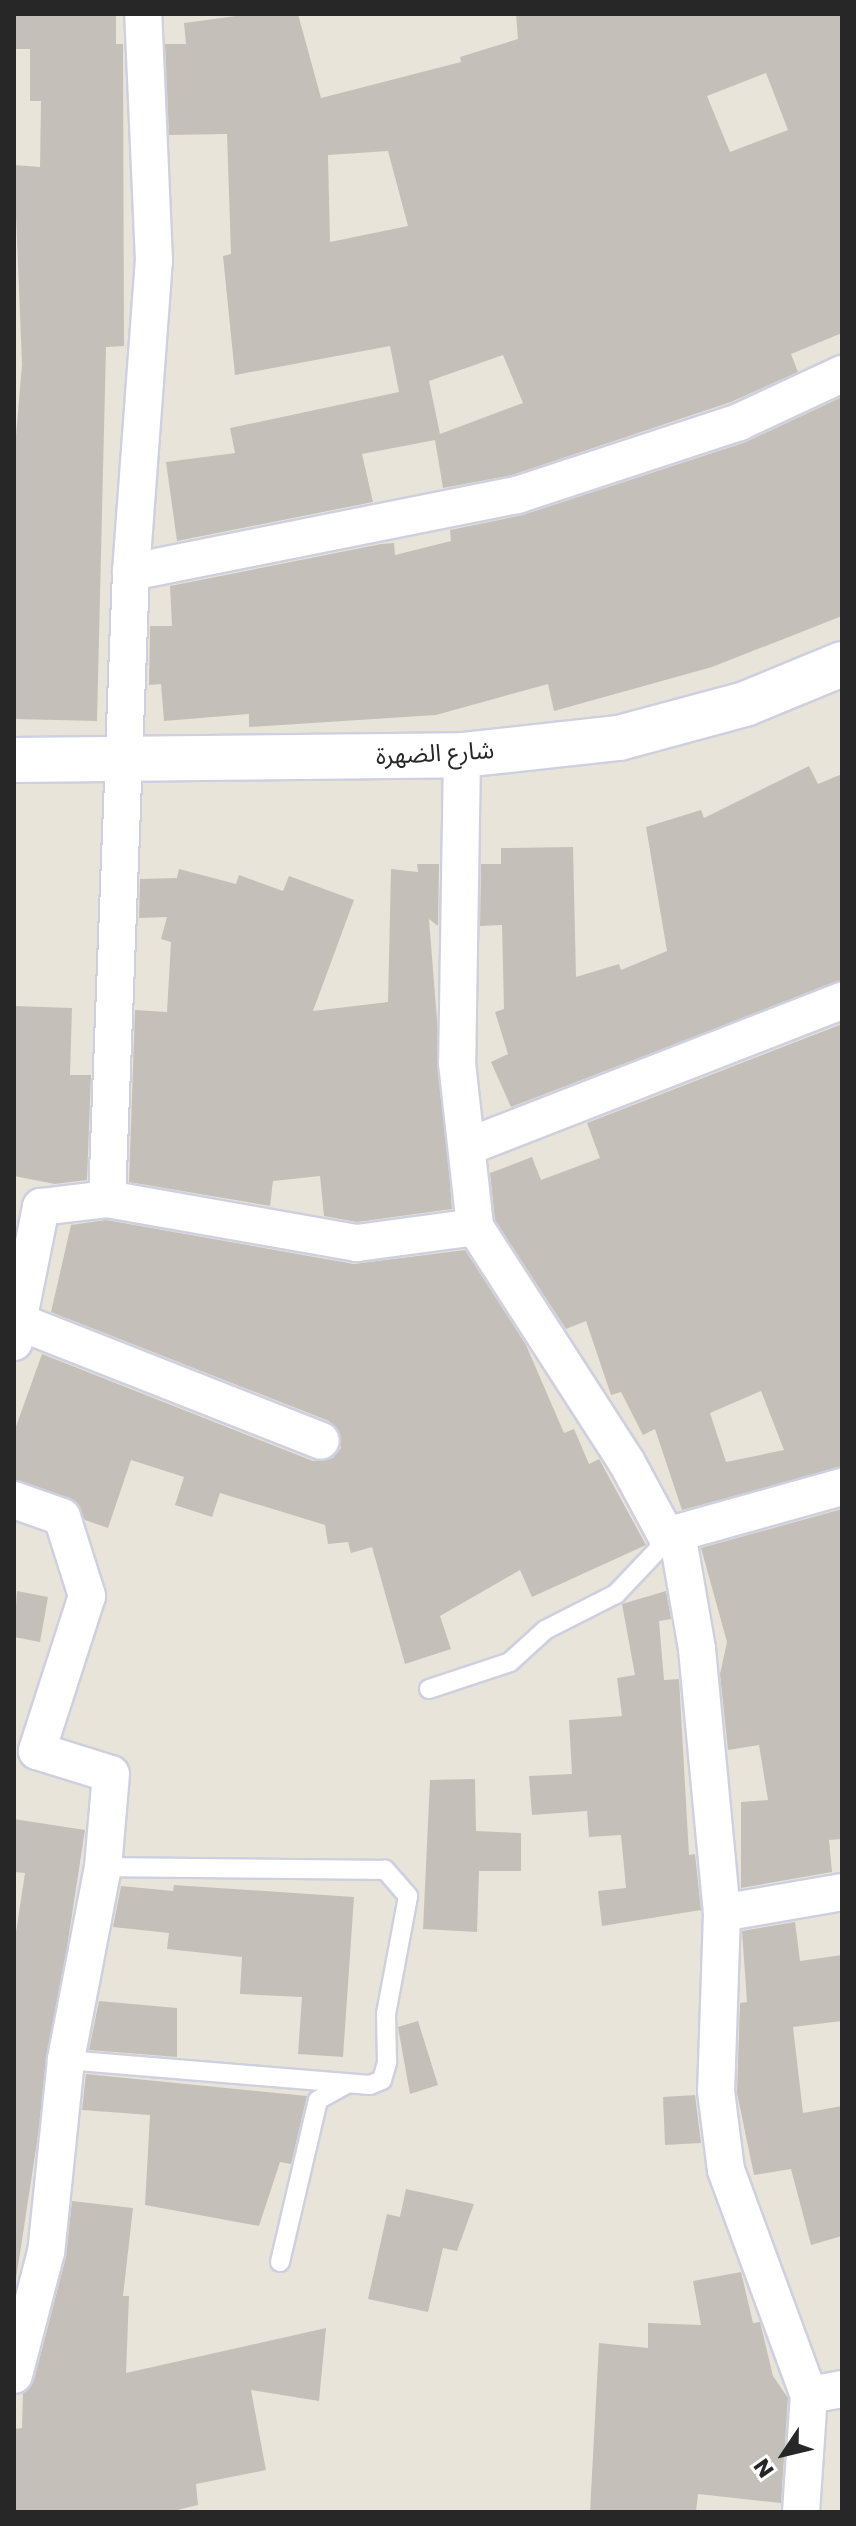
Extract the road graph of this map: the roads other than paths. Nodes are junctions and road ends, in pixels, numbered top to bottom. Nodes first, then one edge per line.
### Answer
1 (143, 14) edge
2 (842, 374) edge
3 (131, 572) junction
4 (842, 664) edge
5 (462, 755) junction
6 (14, 760) edge
7 (127, 760) junction
8 (842, 1001) edge
9 (472, 1145) junction
10 (107, 1199) junction
11 (475, 1227) junction
12 (18, 1332) edge
13 (321, 1441) dead end
14 (842, 1487) edge
15 (14, 1500) edge
16 (672, 1536) junction
17 (429, 1689) dead end
18 (103, 1867) junction
19 (842, 1892) edge
20 (722, 1913) junction
21 (66, 2060) junction
22 (345, 2085) junction
23 (280, 2262) dead end
24 (14, 2375) edge
25 (826, 2392) edge
26 (801, 2512) edge

1 - 3 street
2 - 3 street
3 - 7 street
4 - 5 street, شارع الضهرة
5 - 7 street, شارع الضهرة
5 - 9 street
6 - 7 street, شارع الضهرة
7 - 10 street
8 - 9 street
9 - 11 street
10 - 11 street
10 - 12 street
11 - 16 street
12 - 13 street
14 - 16 street
15 - 18 street
16 - 17 lane
16 - 20 street
18 - 21 street
18 - 22 lane
19 - 20 street
20 - 25 street
21 - 22 lane
21 - 24 street
22 - 23 lane
25 - 26 street

